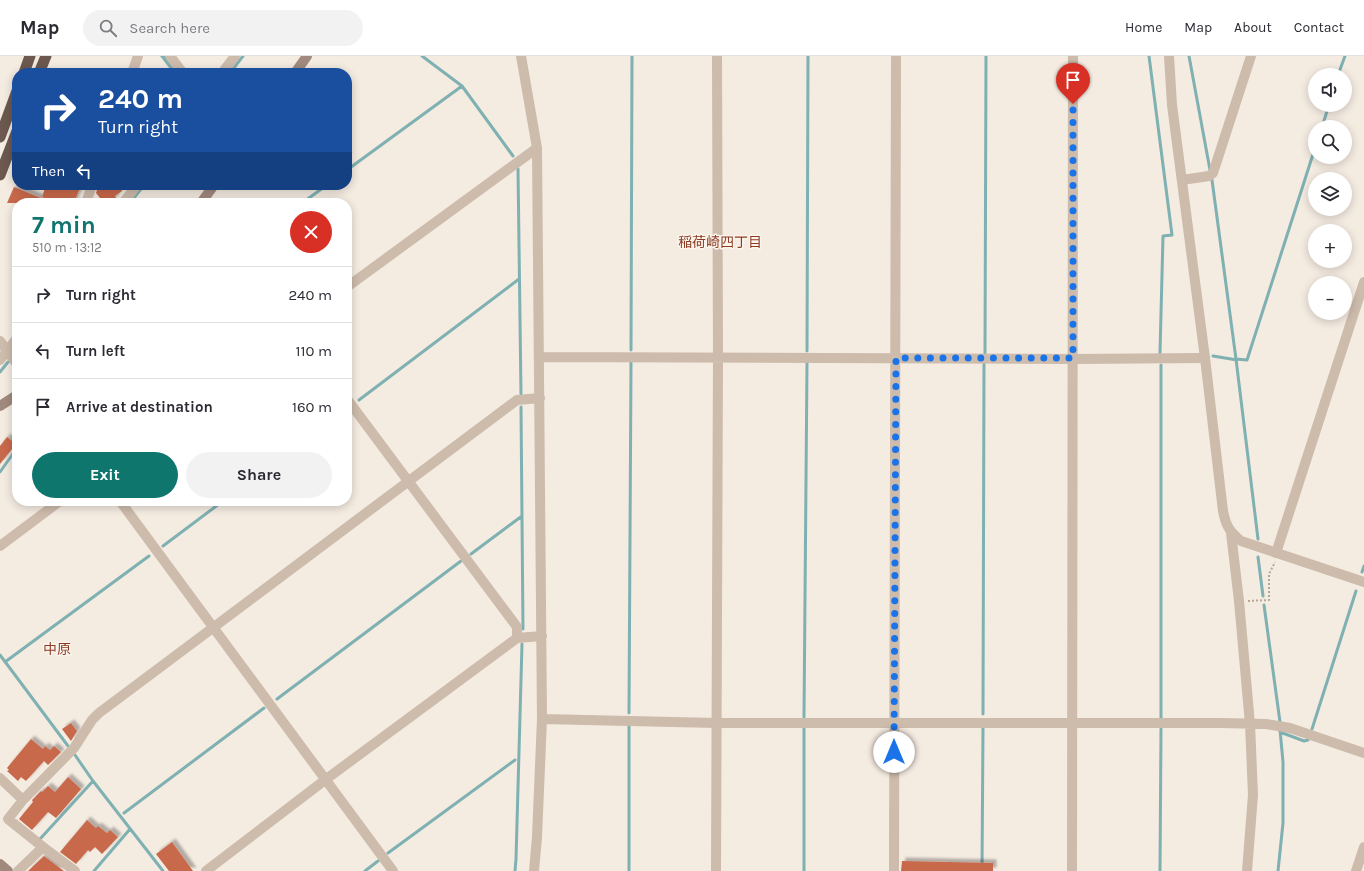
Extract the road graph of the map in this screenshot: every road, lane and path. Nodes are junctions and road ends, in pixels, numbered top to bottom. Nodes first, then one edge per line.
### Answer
1 (30, 56) edge
2 (46, 56) edge
3 (138, 56) edge
4 (170, 56) edge
5 (235, 56) edge
6 (307, 56) edge
7 (521, 56) edge
8 (717, 56) edge
9 (896, 56) edge
10 (1073, 56) edge
11 (1169, 56) edge
12 (1251, 56) edge
13 (26, 68) edge
14 (41, 68) edge
15 (134, 68) edge
16 (179, 68) edge
17 (226, 68) edge
18 (299, 68) edge
19 (12, 105) edge
20 (0, 137) edge
21 (12, 144) edge
22 (537, 148) junction
23 (0, 175) edge
24 (1182, 180) junction
25 (133, 190) edge
26 (127, 198) edge
27 (1364, 282) edge
28 (352, 284) edge
29 (0, 341) edge
30 (12, 344) edge
31 (7, 351) junction
32 (539, 357) junction
33 (718, 357) junction
34 (12, 358) edge
35 (896, 358) junction
36 (1073, 358) junction
37 (1205, 358) junction
38 (0, 360) edge
39 (12, 398) edge
40 (540, 398) junction
41 (0, 406) edge
42 (352, 406) edge
43 (408, 480) junction
44 (53, 506) edge
45 (124, 506) edge
46 (1231, 533) junction
47 (0, 546) edge
48 (1278, 554) junction
49 (1364, 582) edge
50 (1239, 601) junction
51 (214, 627) junction
52 (542, 636) junction
53 (517, 638) junction
54 (542, 719) junction
55 (894, 722) junction
56 (717, 723) junction
57 (1072, 723) junction
58 (1250, 724) junction
59 (1364, 754) edge
60 (0, 778) edge
61 (325, 780) junction
62 (23, 800) junction
63 (43, 847) junction
64 (1364, 847) edge
65 (0, 864) edge
66 (8, 871) edge
67 (18, 871) edge
68 (75, 871) edge
69 (206, 871) edge
70 (393, 871) edge
71 (534, 871) edge
72 (716, 871) edge
73 (894, 871) edge
74 (1072, 871) edge
75 (1247, 871) edge
76 (1356, 871) edge

1 - 13 highway
2 - 14 highway
3 - 15 street
4 - 16 street
5 - 17 street
6 - 18 main road
7 - 22 street
8 - 33 street
9 - 35 street
10 - 36 street
11 - 24 street
12 - 24 street
19 - 20 highway
21 - 23 highway
22 - 28 street
22 - 32 street
24 - 37 street
25 - 26 street
27 - 48 street
29 - 31 street
30 - 31 street
31 - 34 street
31 - 38 street
32 - 33 street
32 - 40 street
33 - 35 street
33 - 56 street
35 - 36 street
35 - 55 street
36 - 37 street
36 - 57 street
37 - 46 street
39 - 41 main road
40 - 43 street
40 - 52 street
42 - 43 street
43 - 51 street
43 - 53 street
44 - 47 street
45 - 51 street
46 - 48 street
46 - 50 street
48 - 49 street
48 - 50 path
50 - 58 street
51 - 61 street
51 - 62 street
52 - 53 street
52 - 54 street
53 - 61 street
54 - 56 street
54 - 71 street
55 - 56 street
55 - 57 street
55 - 73 street
56 - 72 street
57 - 58 street
57 - 74 street
58 - 59 street
58 - 75 street
60 - 62 street
61 - 69 street
61 - 70 street
62 - 63 street
63 - 67 street
63 - 68 street
64 - 76 street
65 - 66 main road

